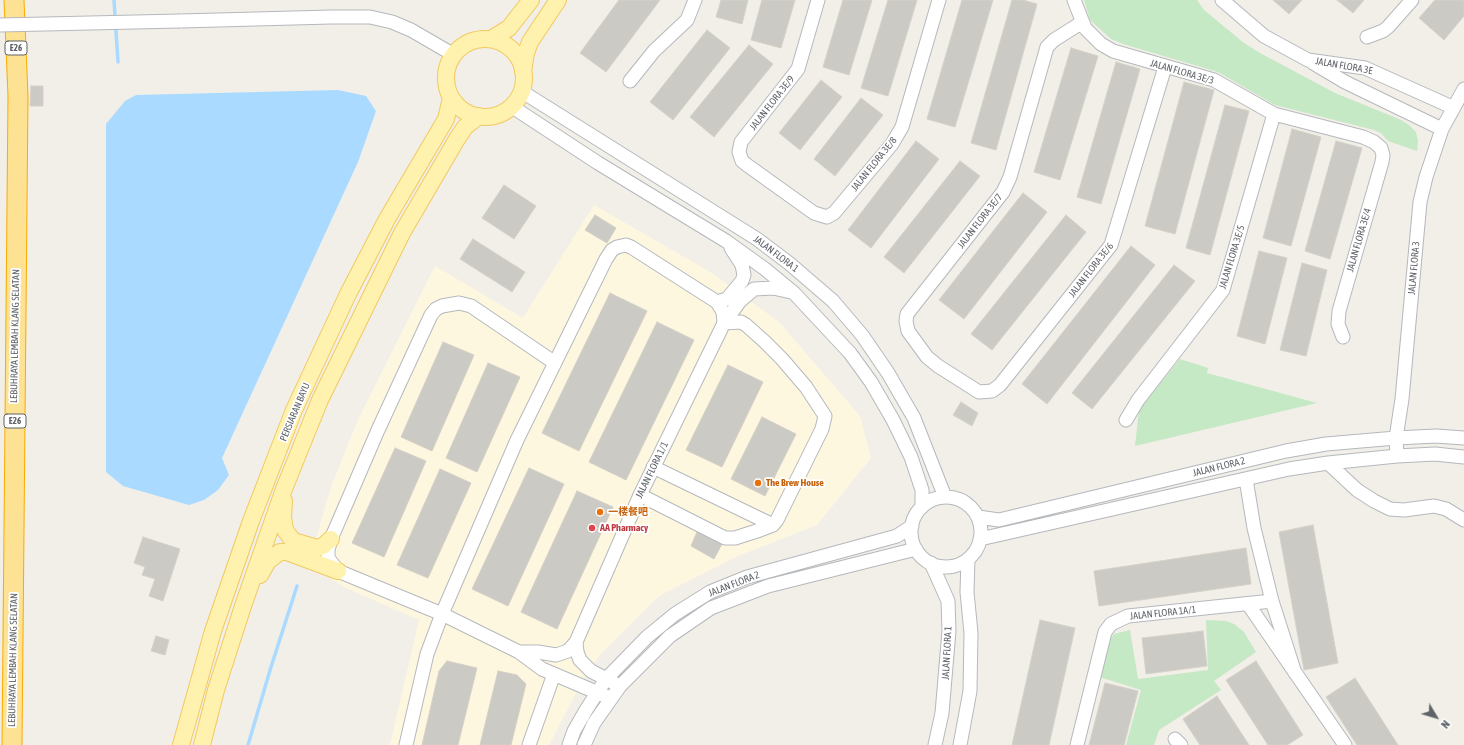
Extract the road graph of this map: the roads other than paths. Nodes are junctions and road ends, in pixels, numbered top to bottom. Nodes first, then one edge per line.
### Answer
1 (14, 0) edge
2 (531, 0) edge
3 (558, 0) edge
4 (695, 0) edge
5 (818, 0) edge
6 (939, 0) edge
7 (1074, 0) edge
8 (1412, 0) edge
9 (1230, 2) edge
10 (1082, 23) junction
11 (0, 25) edge
12 (1367, 37) dead end
13 (491, 39) junction
14 (454, 55) junction
15 (1308, 60) junction
16 (1164, 67) junction
17 (523, 72) junction
18 (630, 81) dead end
19 (1464, 89) edge
20 (521, 91) junction
21 (452, 98) junction
22 (511, 106) junction
23 (1452, 107) junction
24 (1274, 114) junction
25 (479, 116) junction
26 (1442, 129) junction
27 (1377, 145) joint
28 (778, 186) joint
29 (726, 241) junction
30 (794, 293) junction
31 (717, 302) junction
32 (724, 323) junction
33 (1343, 337) dead end
34 (554, 363) junction
35 (938, 366) joint
36 (1126, 420) dead end
37 (1396, 438) junction
38 (1464, 438) edge
39 (1397, 456) junction
40 (1464, 457) edge
41 (1328, 463) junction
42 (653, 467) junction
43 (1246, 479) junction
44 (284, 489) junction
45 (640, 495) junction
46 (945, 497) junction
47 (922, 507) junction
48 (978, 517) junction
49 (1464, 520) edge
50 (773, 525) junction
51 (912, 526) junction
52 (331, 539) junction
53 (980, 539) junction
54 (916, 549) junction
55 (968, 559) junction
56 (931, 563) junction
57 (338, 570) junction
58 (1272, 601) junction
59 (1248, 604) junction
60 (243, 606) junction
61 (442, 614) junction
62 (576, 642) junction
63 (519, 652) junction
64 (1295, 673) junction
65 (554, 674) junction
66 (606, 679) junction
67 (620, 686) junction
68 (597, 692) junction
69 (610, 698) junction
70 (12, 745) edge
71 (182, 745) edge
72 (202, 745) edge
73 (406, 745) edge
74 (529, 745) edge
75 (568, 745) edge
76 (584, 745) edge
77 (935, 745) edge
78 (960, 745) edge
79 (1077, 745) edge
80 (1345, 745) edge

1 - 70 highway, LEBUHRAYA LEMBAH KLANG SELATAN / E26
2 - 13 main road
3 - 17 main road
4 - 18 street
5 - 28 street, JALAN FLORA 3E/9
6 - 28 street, JALAN FLORA 3E/8
7 - 10 street, JALAN FLORA 3E/3
8 - 12 street
9 - 15 street, JALAN FLORA 3E
10 - 16 street, JALAN FLORA 3E/3
10 - 35 street, JALAN FLORA 3E/7
11 - 14 street, bridge
13 - 14 main road
13 - 17 main road
14 - 21 main road
15 - 23 street, JALAN FLORA 3E
15 - 26 street
16 - 24 street, JALAN FLORA 3E/3
16 - 35 street, JALAN FLORA 3E/6
17 - 20 main road
19 - 23 street, JALAN FLORA 3
20 - 22 main road
20 - 46 street, JALAN FLORA 1
21 - 25 main road
21 - 71 main road, PERSIARAN BAYU
22 - 25 main road
22 - 29 street, JALAN FLORA 1
23 - 26 street, JALAN FLORA 3
24 - 27 street, JALAN FLORA 3E/3
24 - 36 street, JALAN FLORA 3E/5
25 - 44 main road, PERSIARAN BAYU
26 - 37 street, JALAN FLORA 3
27 - 33 street, JALAN FLORA 3E/4
29 - 30 street, JALAN FLORA 1
29 - 31 street
30 - 32 street, JALAN FLORA 1/1
30 - 47 street, JALAN FLORA 1
31 - 32 street
31 - 34 street
32 - 42 street, JALAN FLORA 1/1
32 - 50 street
34 - 52 street
34 - 61 street
37 - 38 street, JALAN FLORA 2
37 - 39 street, JALAN FLORA 3
37 - 48 street, JALAN FLORA 2
39 - 40 street, JALAN FLORA 2
39 - 41 street, JALAN FLORA 2
41 - 43 street, JALAN FLORA 2
41 - 49 street
42 - 45 street, JALAN FLORA 1/1
42 - 50 street
43 - 53 street, JALAN FLORA 2
43 - 58 street
44 - 52 main road
44 - 60 main road, PERSIARAN BAYU
45 - 50 street
45 - 62 street, JALAN FLORA 1/1
46 - 47 street
46 - 48 street
47 - 51 street
48 - 53 street
51 - 54 street
51 - 66 street, JALAN FLORA 2
52 - 57 street
53 - 55 street
54 - 56 street, JALAN FLORA 1
54 - 67 street, JALAN FLORA 2
55 - 56 street
55 - 78 street
56 - 77 street, JALAN FLORA 1
57 - 60 main road
57 - 61 street
58 - 59 street, JALAN FLORA 1A/1
58 - 64 street
59 - 64 street
59 - 79 street, JALAN FLORA 1A/1
60 - 72 main road, PERSIARAN BAYU
61 - 63 street
61 - 73 street
62 - 63 street
62 - 66 street
63 - 65 street
64 - 80 street
65 - 68 street
65 - 74 street
66 - 67 street
66 - 68 street, JALAN FLORA 2
67 - 69 street, JALAN FLORA 2
68 - 69 street
68 - 75 street, JALAN FLORA 2
69 - 76 street, JALAN FLORA 2

